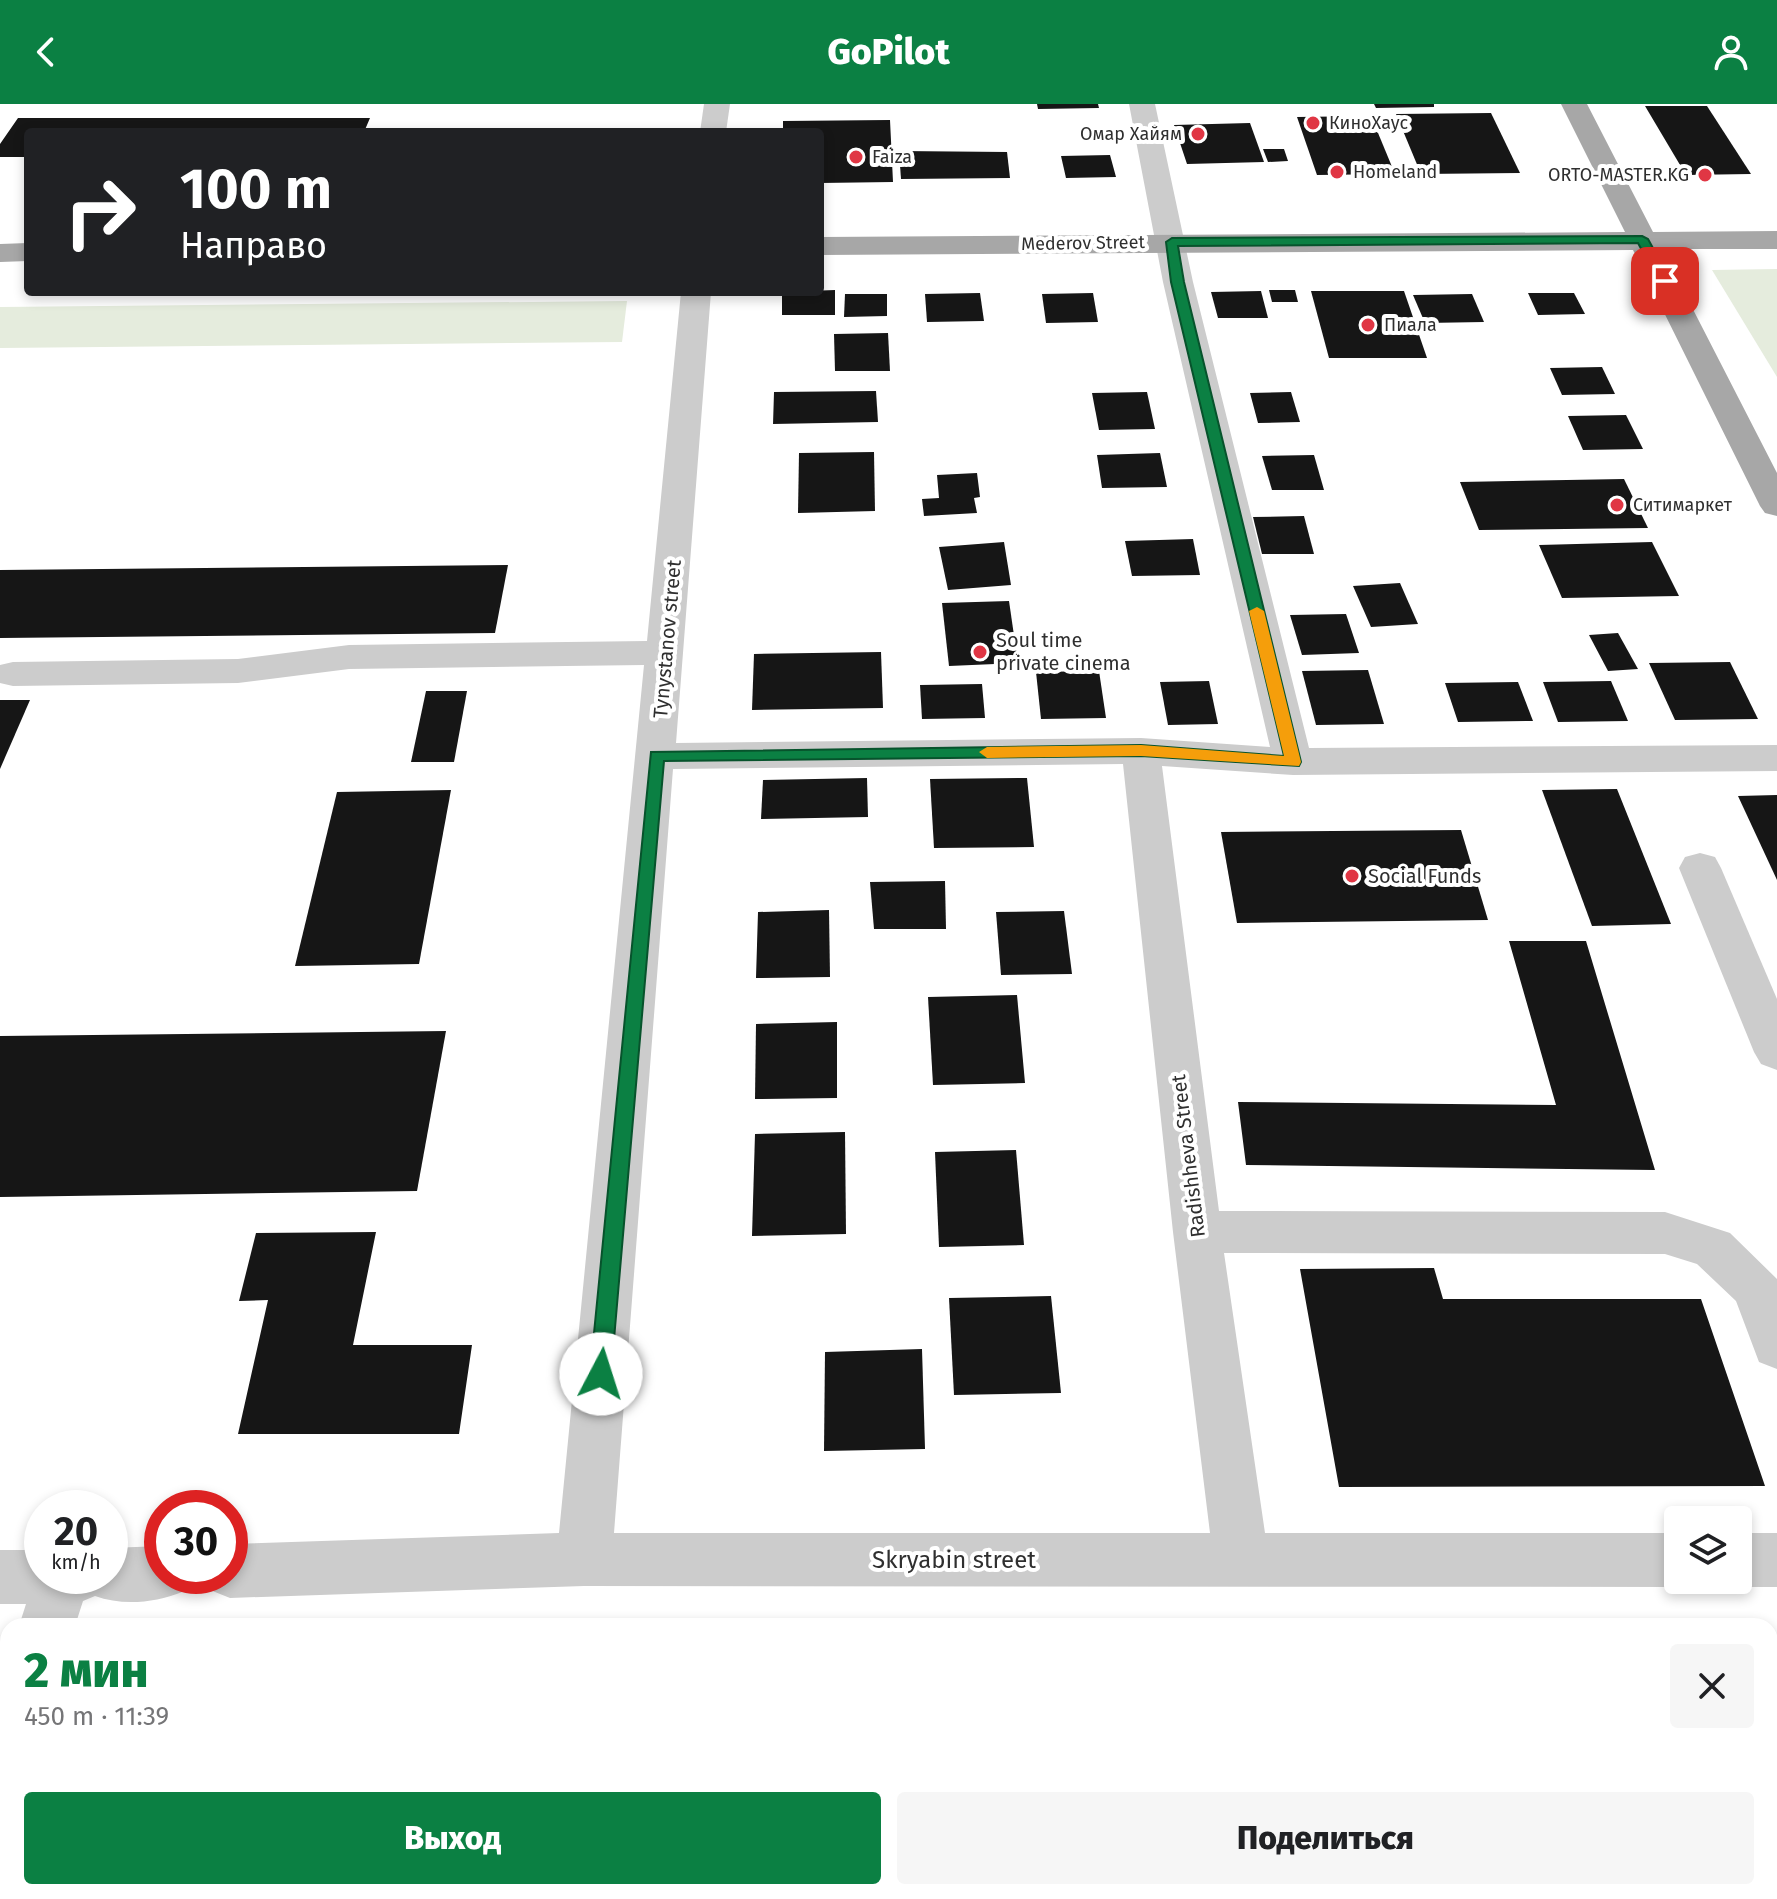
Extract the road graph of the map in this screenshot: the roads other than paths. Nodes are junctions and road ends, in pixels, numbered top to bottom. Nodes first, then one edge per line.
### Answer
1 (717, 104) edge
2 (1142, 104) edge
3 (1574, 104) edge
4 (714, 128) edge
5 (1642, 239) junction
6 (1777, 240) edge
7 (1172, 242) junction
8 (824, 246) edge
9 (24, 252) edge
10 (0, 253) edge
11 (696, 296) edge
12 (1777, 506) edge
13 (666, 653) junction
14 (13, 674) dead end
15 (1141, 751) junction
16 (657, 756) junction
17 (1777, 758) edge
18 (1293, 762) junction
19 (1700, 868) dead end
20 (1777, 1052) edge
21 (1197, 1232) junction
22 (1777, 1346) edge
23 (584, 1559) junction
24 (1664, 1560) edge
25 (1752, 1560) edge
26 (1777, 1560) edge
27 (1241, 1561) junction
28 (248, 1570) edge
29 (0, 1577) edge
30 (24, 1577) edge
31 (57, 1594) edge
32 (49, 1618) edge

1 - 4 street
2 - 7 street
3 - 5 main road
5 - 6 main road, Mederov Street
5 - 7 main road, Mederov Street
5 - 12 main road
7 - 8 main road, Mederov Street
7 - 18 street
9 - 10 main road
11 - 13 street, Tynystanov street
13 - 14 street
13 - 16 street, Tynystanov street
15 - 16 street
15 - 18 street
15 - 21 street, Radishheva Street
16 - 23 street, Tynystanov street
17 - 18 street
19 - 20 street
21 - 22 street
21 - 27 street, Radishheva Street
23 - 27 street, Skryabin street
23 - 28 street, Skryabin street
24 - 27 street, Skryabin street
25 - 26 street
29 - 30 street
31 - 32 street

